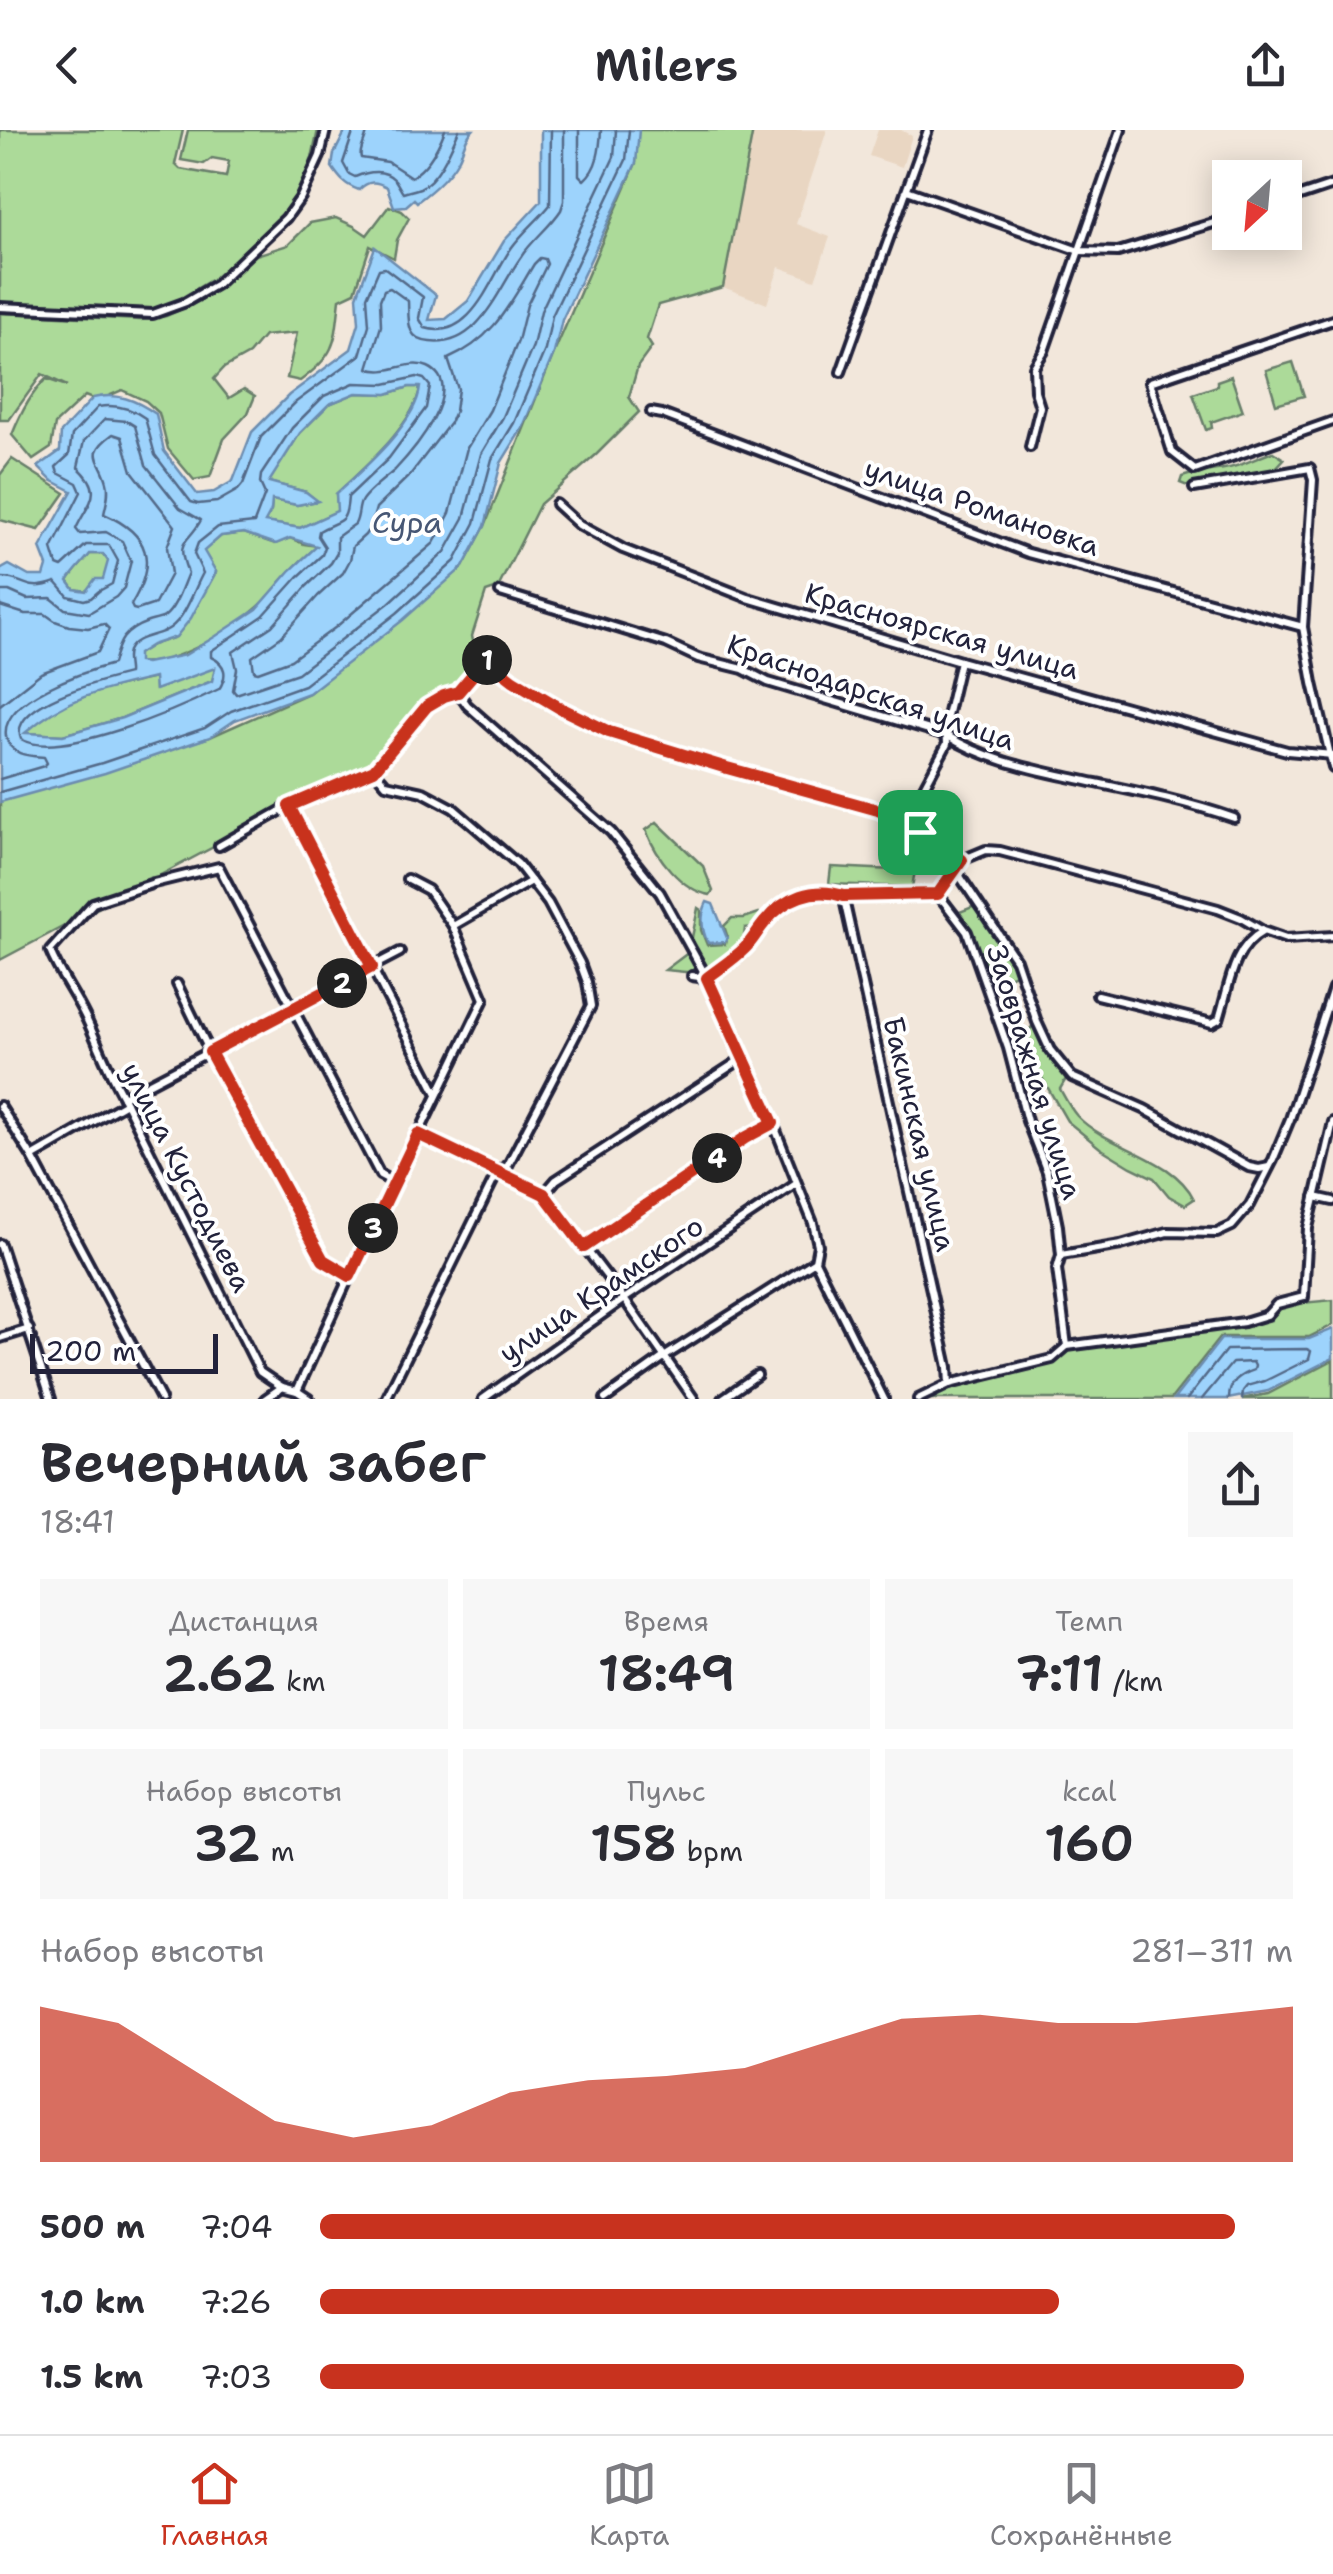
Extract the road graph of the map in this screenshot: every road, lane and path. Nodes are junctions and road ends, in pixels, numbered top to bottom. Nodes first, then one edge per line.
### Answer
1 (326, 130) edge
2 (928, 130) edge
3 (1121, 130) edge
4 (1333, 186) edge
5 (907, 190) junction
6 (1302, 196) edge
7 (1212, 223) edge
8 (1080, 252) junction
9 (0, 307) edge
10 (1333, 320) edge
11 (841, 372) dead end
12 (651, 412) dead end
13 (1333, 421) edge
14 (1030, 446) dead end
15 (1194, 488) dead end
16 (556, 504) dead end
17 (500, 592) dead end
18 (1304, 627) junction
19 (960, 661) junction
20 (458, 692) junction
21 (946, 735) junction
22 (1332, 756) edge
23 (1333, 768) edge
24 (374, 770) junction
25 (289, 806) junction
26 (1234, 818) dead end
27 (920, 832) junction
28 (219, 846) dead end
29 (962, 860) junction
30 (955, 869) junction
31 (407, 879) dead end
32 (531, 881) junction
33 (938, 894) junction
34 (843, 896) junction
35 (453, 926) junction
36 (1263, 932) junction
37 (1333, 936) edge
38 (400, 952) dead end
39 (372, 967) junction
40 (692, 976) dead end
41 (707, 978) junction
42 (177, 984) dead end
43 (1333, 988) edge
44 (1097, 994) dead end
45 (293, 1008) junction
46 (210, 1052) junction
47 (743, 1058) junction
48 (437, 1095) junction
49 (125, 1100) junction
50 (0, 1106) edge
51 (1333, 1122) edge
52 (773, 1123) junction
53 (418, 1134) junction
54 (32, 1158) junction
55 (1269, 1167) junction
56 (498, 1171) junction
57 (395, 1183) junction
58 (796, 1184) junction
59 (544, 1194) junction
60 (1316, 1197) junction
61 (1333, 1201) edge
62 (0, 1244) edge
63 (584, 1247) junction
64 (1061, 1255) junction
65 (815, 1261) junction
66 (350, 1276) junction
67 (624, 1299) junction
68 (28, 1329) junction
69 (0, 1338) edge
70 (1067, 1346) junction
71 (664, 1357) junction
72 (757, 1375) dead end
73 (949, 1384) junction
74 (282, 1388) junction
75 (297, 1392) junction
76 (51, 1399) edge
77 (161, 1399) edge
78 (264, 1399) edge
79 (309, 1399) edge
80 (386, 1399) edge
81 (484, 1399) edge
82 (605, 1399) edge
83 (694, 1399) edge
84 (722, 1399) edge
85 (884, 1399) edge
86 (918, 1399) edge

1 - 9 street
2 - 5 street
3 - 8 street
4 - 6 street
5 - 8 street
5 - 11 street
7 - 8 street
8 - 14 street
10 - 13 street
12 - 18 street, улица Романовка
15 - 18 street
16 - 19 street, Красноярская улица
17 - 21 street, Краснодарская улица
18 - 22 street
19 - 21 street
19 - 22 street, Красноярская улица
20 - 24 street
20 - 27 street
20 - 41 street
21 - 26 street, Краснодарская улица
21 - 27 street
22 - 23 street
24 - 25 street
24 - 32 street
25 - 28 street
25 - 39 street
27 - 29 street
29 - 30 street
29 - 36 street
30 - 33 street
30 - 55 street
31 - 35 street
32 - 35 street
32 - 56 street
33 - 34 street
33 - 64 street, Заовражная улица
34 - 41 street
34 - 73 street, Бакинская улица
35 - 48 street
36 - 37 street
36 - 44 street
38 - 39 street
39 - 45 street
39 - 48 street
40 - 41 street
41 - 47 street
42 - 46 street
43 - 55 street
45 - 46 street
45 - 49 street, улица Кустодиева
45 - 57 street
46 - 49 street
46 - 66 street
47 - 52 street
47 - 59 street
48 - 53 street
49 - 54 street
49 - 74 street, улица Кустодиева
50 - 54 street
51 - 60 street
52 - 58 street
52 - 63 street
53 - 56 street
53 - 57 street
54 - 77 street
55 - 64 street
56 - 59 street
56 - 80 street
57 - 66 street
58 - 65 street
58 - 67 street, улица Крамского
59 - 63 street
60 - 61 street
60 - 70 street
62 - 68 street
63 - 67 street
64 - 70 street, Заовражная улица
65 - 71 street
65 - 85 street
66 - 75 street
67 - 71 street
67 - 81 street, улица Крамского
68 - 69 street
68 - 76 street
70 - 73 street
71 - 82 street
71 - 83 street
72 - 84 street
73 - 86 street
74 - 75 street
74 - 78 street
75 - 79 street

